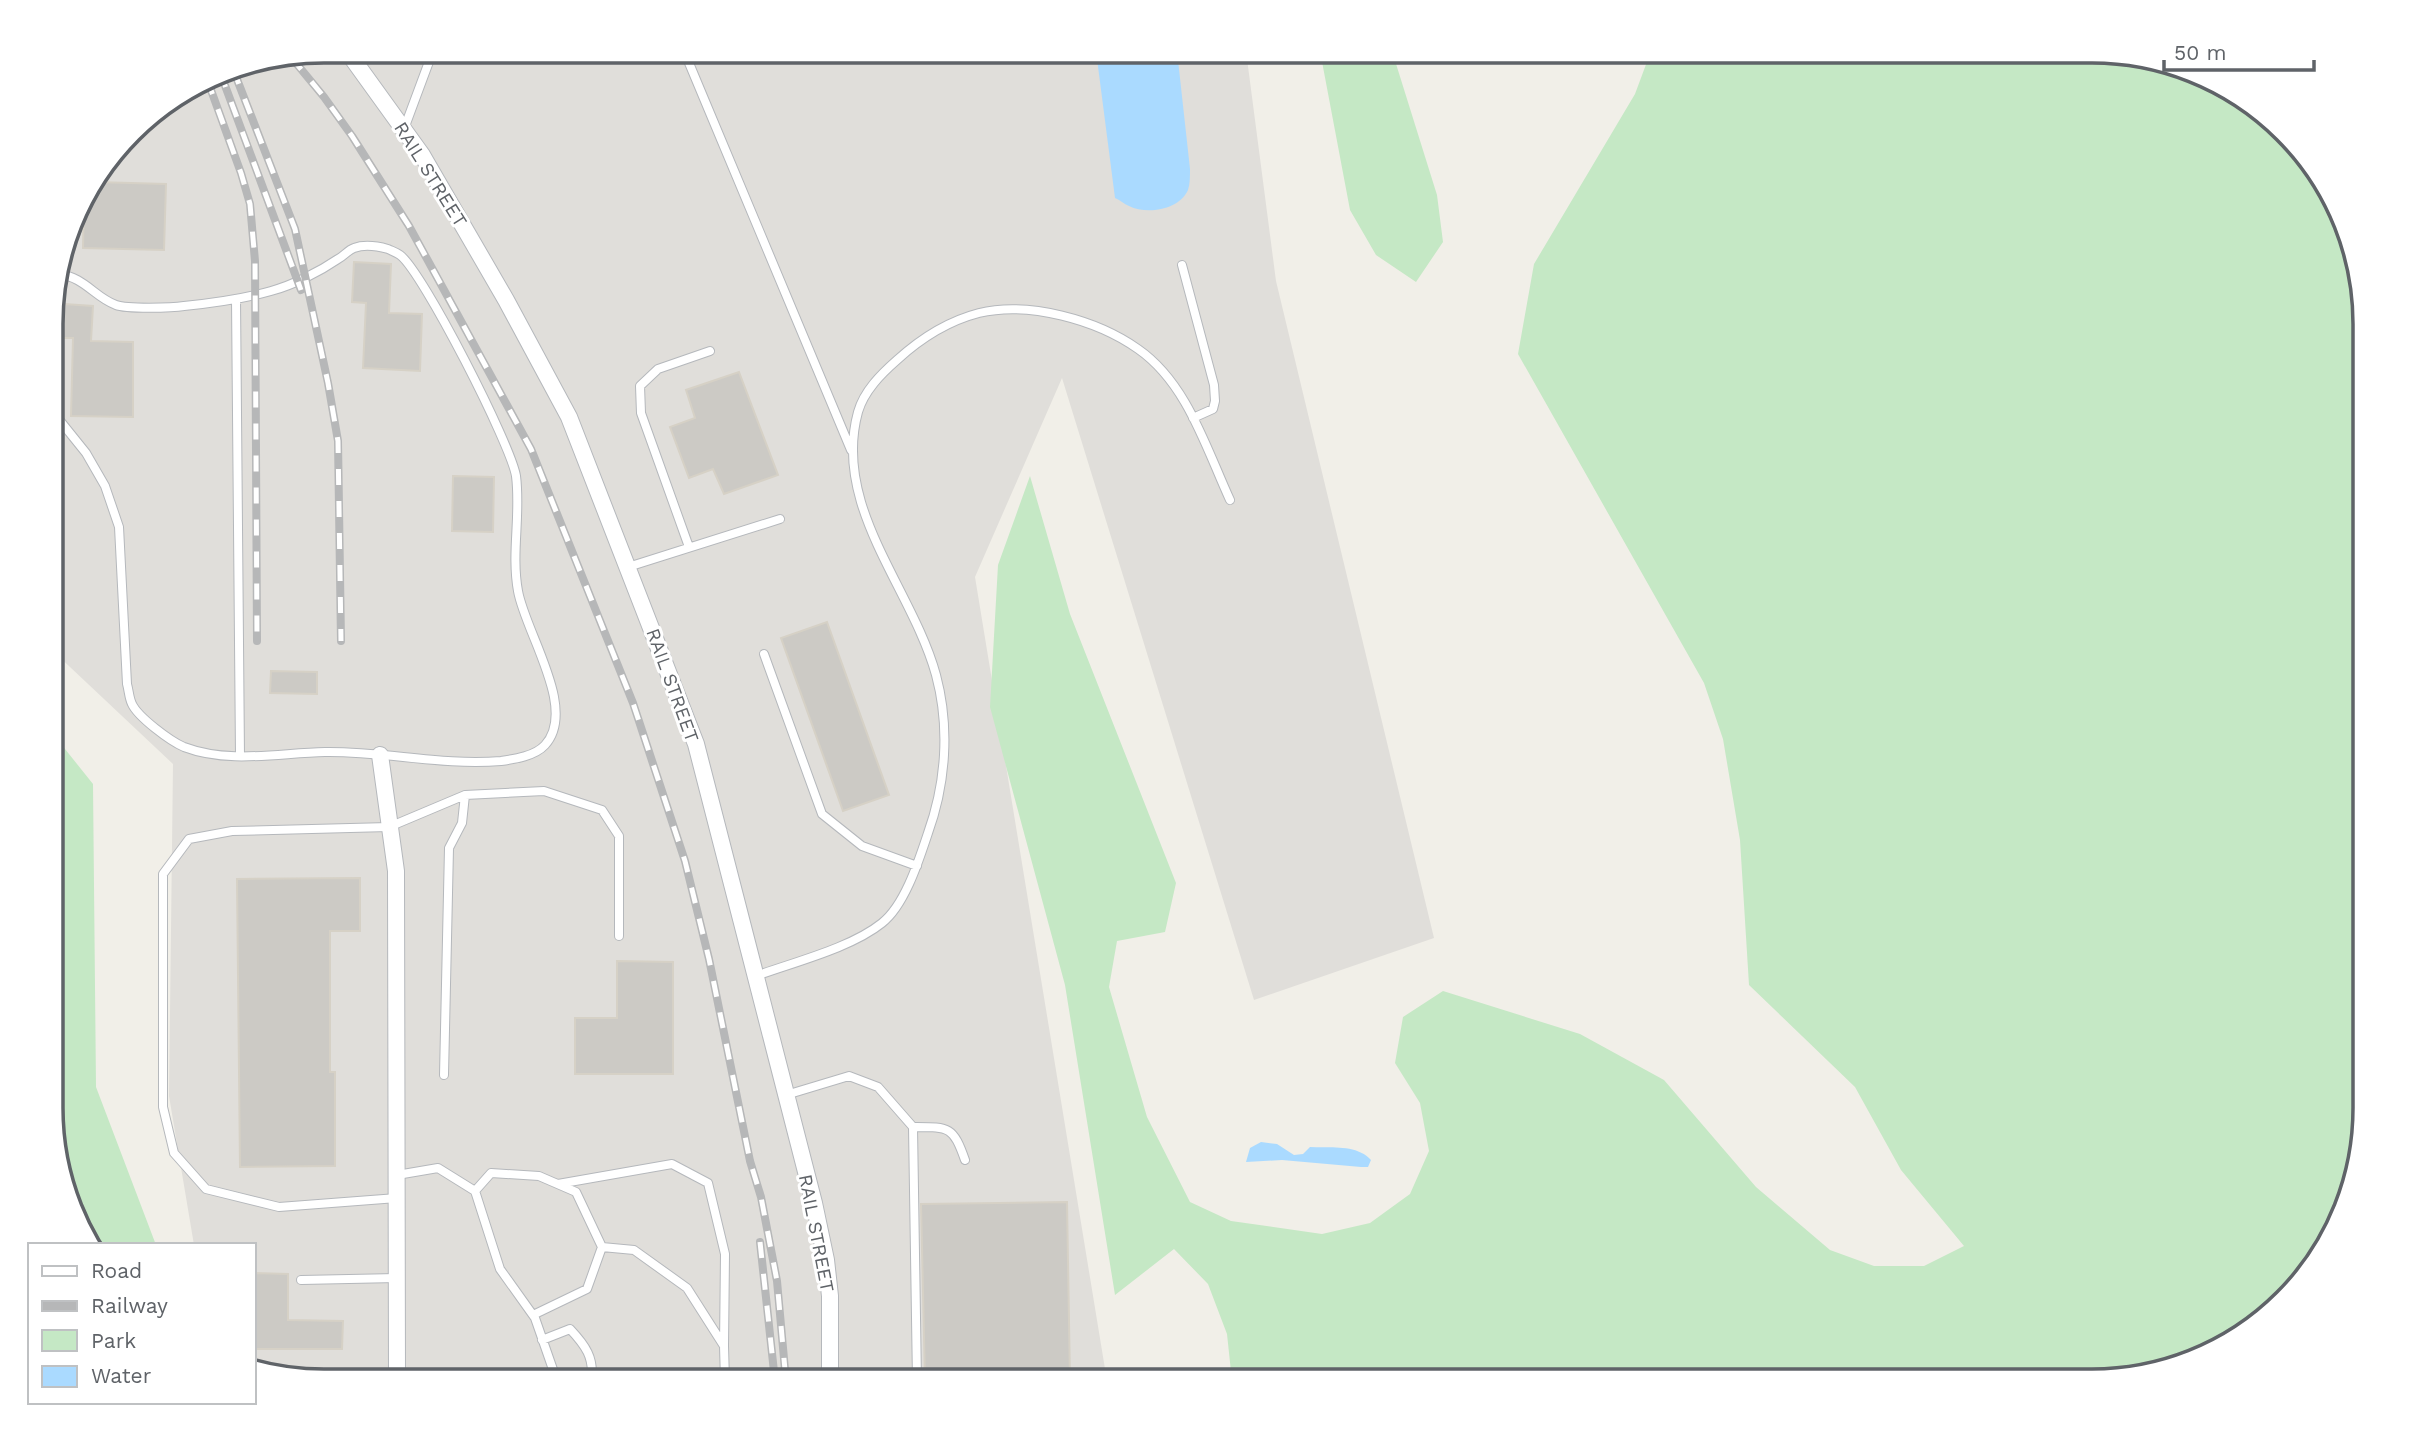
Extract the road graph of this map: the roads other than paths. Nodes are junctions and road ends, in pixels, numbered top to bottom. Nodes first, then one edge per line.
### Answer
1 (356, 63) edge
2 (429, 63) edge
3 (689, 63) edge
4 (404, 129) junction
5 (1182, 265) dead end
6 (68, 275) edge
7 (236, 299) junction
8 (710, 351) dead end
9 (1192, 418) junction
10 (63, 425) edge
11 (851, 450) junction
12 (1230, 500) dead end
13 (780, 519) dead end
14 (689, 547) junction
15 (628, 567) junction
16 (764, 654) dead end
17 (380, 755) junction
18 (240, 756) junction
19 (465, 795) junction
20 (390, 827) junction
21 (916, 866) junction
22 (620, 936) dead end
23 (756, 976) junction
24 (444, 1075) dead end
25 (786, 1095) junction
26 (913, 1127) junction
27 (965, 1160) dead end
28 (397, 1175) junction
29 (558, 1184) junction
30 (475, 1191) junction
31 (397, 1198) junction
32 (602, 1247) junction
33 (397, 1278) junction
34 (301, 1280) dead end
35 (533, 1315) junction
36 (542, 1339) junction
37 (723, 1346) junction
38 (397, 1369) edge
39 (553, 1369) edge
40 (593, 1369) edge
41 (724, 1369) edge
42 (830, 1369) edge
43 (917, 1369) edge

1 - 4 street, RAIL STREET
2 - 4 lane
3 - 11 lane
4 - 15 street, RAIL STREET
5 - 9 lane
6 - 7 lane
7 - 17 lane
7 - 18 lane
8 - 14 lane
9 - 11 lane
9 - 12 lane
10 - 18 lane
11 - 21 lane
13 - 14 lane
14 - 15 lane
15 - 23 street, RAIL STREET
16 - 21 lane
17 - 18 lane
17 - 20 street
19 - 20 lane
19 - 22 lane
19 - 24 lane
20 - 28 street
20 - 31 lane
21 - 23 lane
23 - 25 street, RAIL STREET
25 - 26 lane
25 - 42 street, RAIL STREET
26 - 27 lane
26 - 43 lane
28 - 30 lane
28 - 31 street
29 - 30 lane
29 - 32 lane
29 - 37 lane
30 - 35 lane
31 - 33 street
32 - 35 lane
32 - 37 lane
33 - 34 lane
33 - 38 street
35 - 36 lane
36 - 39 lane
36 - 40 lane
37 - 41 lane

